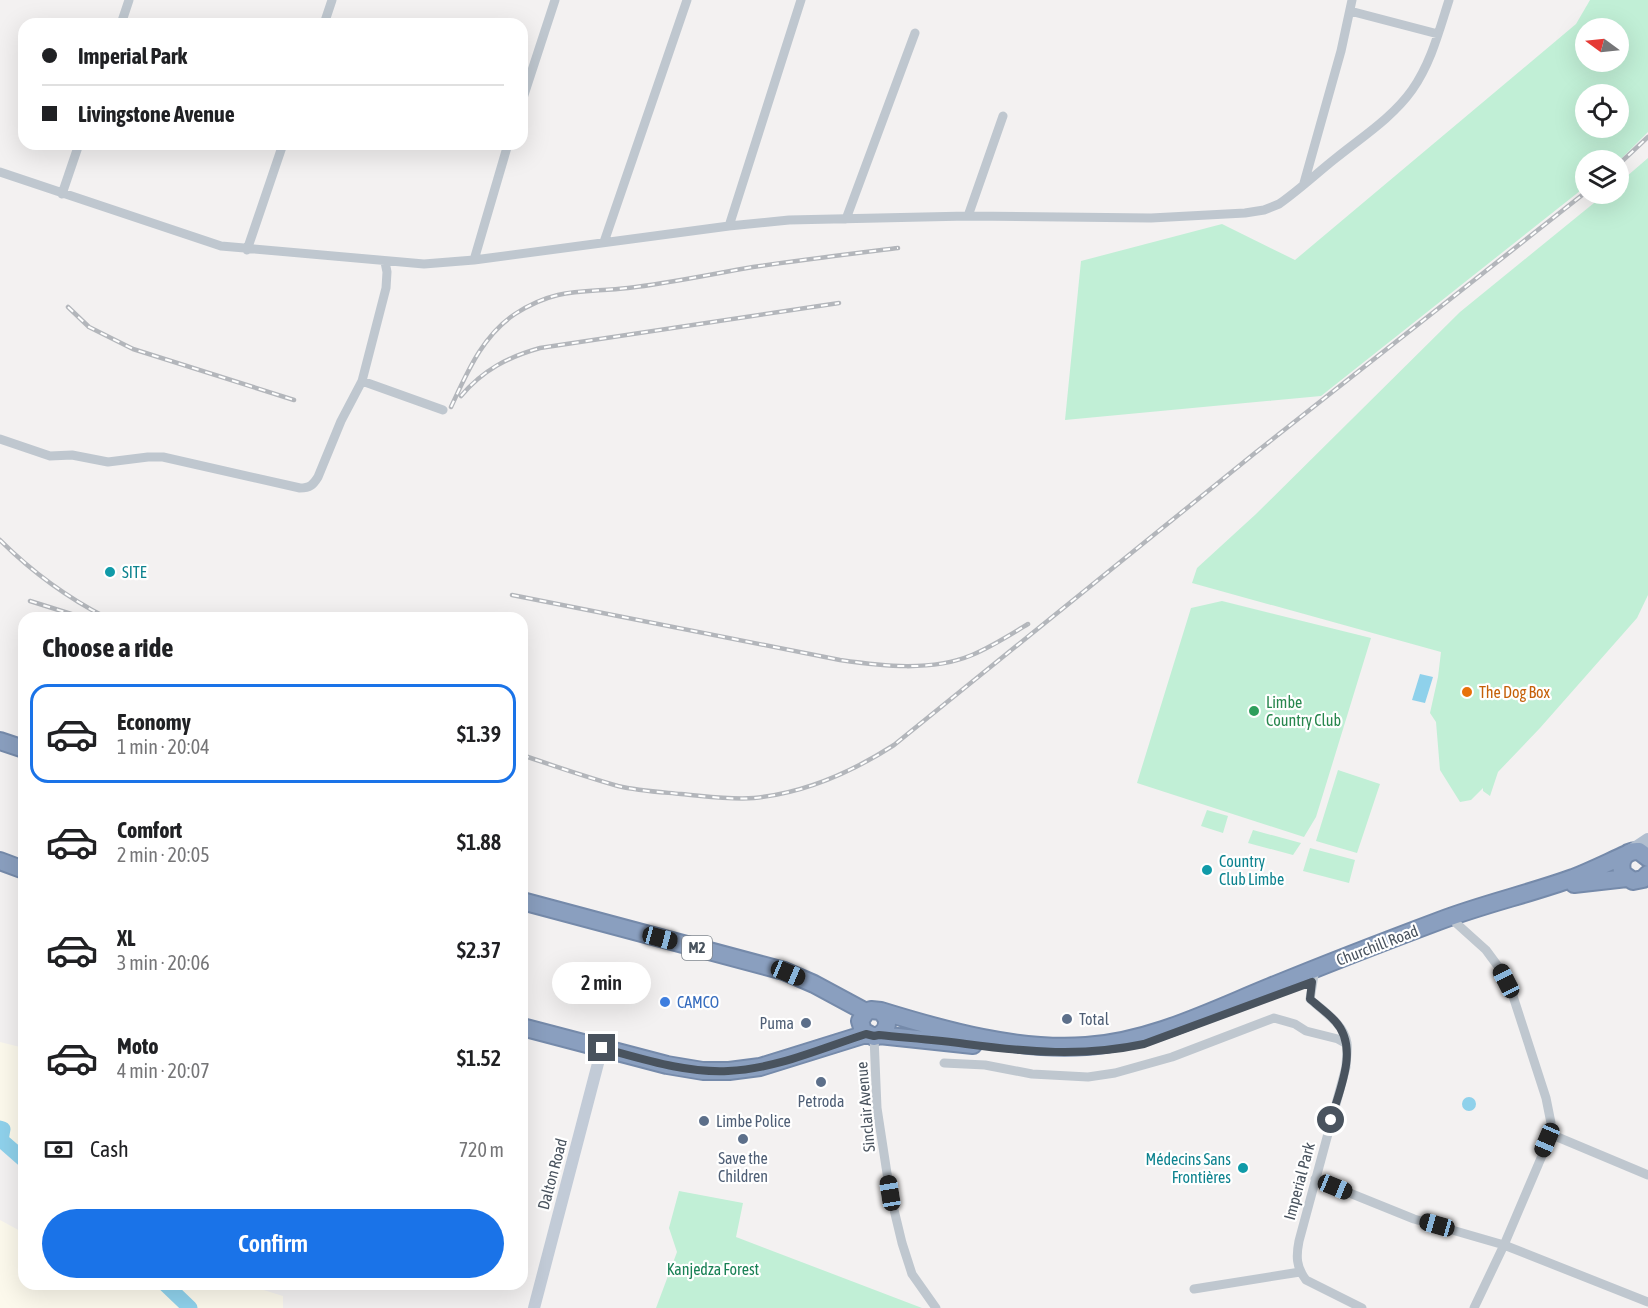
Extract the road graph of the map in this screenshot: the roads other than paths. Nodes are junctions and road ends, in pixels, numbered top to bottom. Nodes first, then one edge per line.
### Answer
1 (129, 0) edge
2 (332, 0) edge
3 (555, 0) edge
4 (687, 0) edge
5 (801, 0) edge
6 (1352, 0) edge
7 (1449, 0) edge
8 (1350, 11) junction
9 (123, 18) edge
10 (326, 18) edge
11 (915, 33) dead end
12 (1438, 34) junction
13 (528, 83) edge
14 (1003, 116) dead end
15 (77, 150) edge
16 (281, 150) edge
17 (506, 150) edge
18 (0, 172) edge
19 (1304, 183) junction
20 (62, 194) junction
21 (968, 216) junction
22 (846, 219) junction
23 (729, 226) junction
24 (604, 242) junction
25 (247, 250) junction
26 (474, 260) junction
27 (385, 262) junction
28 (362, 381) junction
29 (443, 410) dead end
30 (0, 439) edge
31 (0, 741) edge
32 (18, 747) edge
33 (1648, 840) edge
34 (1628, 853) junction
35 (1648, 858) edge
36 (0, 861) edge
37 (18, 868) edge
38 (1641, 880) edge
39 (528, 903) edge
40 (1454, 919) junction
41 (1313, 976) junction
42 (874, 1012) junction
43 (528, 1029) edge
44 (873, 1035) junction
45 (1347, 1044) junction
46 (602, 1048) junction
47 (944, 1063) dead end
48 (1550, 1137) junction
49 (1648, 1175) edge
50 (1315, 1179) junction
51 (1504, 1245) junction
52 (1300, 1272) junction
53 (1194, 1289) dead end
54 (1648, 1302) edge
55 (534, 1308) edge
56 (936, 1308) edge
57 (1362, 1308) edge
58 (1474, 1308) edge

1 - 9 street
2 - 10 street
3 - 13 street
4 - 24 street
5 - 23 street
6 - 8 street
7 - 12 street
8 - 12 street
8 - 19 street
11 - 22 street
12 - 19 street
14 - 21 street
15 - 20 street
16 - 25 street
17 - 26 street
18 - 20 street
19 - 21 street
20 - 25 street
21 - 22 street
22 - 23 street
23 - 24 street
24 - 26 street
25 - 27 street
26 - 27 street
27 - 28 street
28 - 29 street
28 - 30 street
31 - 32 highway
33 - 34 main road
34 - 35 highway
34 - 38 highway, M2
34 - 40 highway, Churchill Road / M2
36 - 37 highway
38 - 40 highway, Churchill Road / M2
39 - 42 highway, Churchill Road / M2
40 - 41 highway, Churchill Road / M2
40 - 48 street
41 - 42 highway, Churchill Road / M2
41 - 44 highway, Churchill Road / M2
41 - 45 street
42 - 44 highway
42 - 44 highway
43 - 46 highway, M2
44 - 46 highway, M2
44 - 56 street, Sinclair Avenue
45 - 47 street
45 - 50 street, Imperial Park
46 - 55 main road, Dalton Road
48 - 49 street
48 - 51 street
50 - 51 street
50 - 52 street, Imperial Park
51 - 54 street
51 - 58 street
52 - 53 street
52 - 57 street

